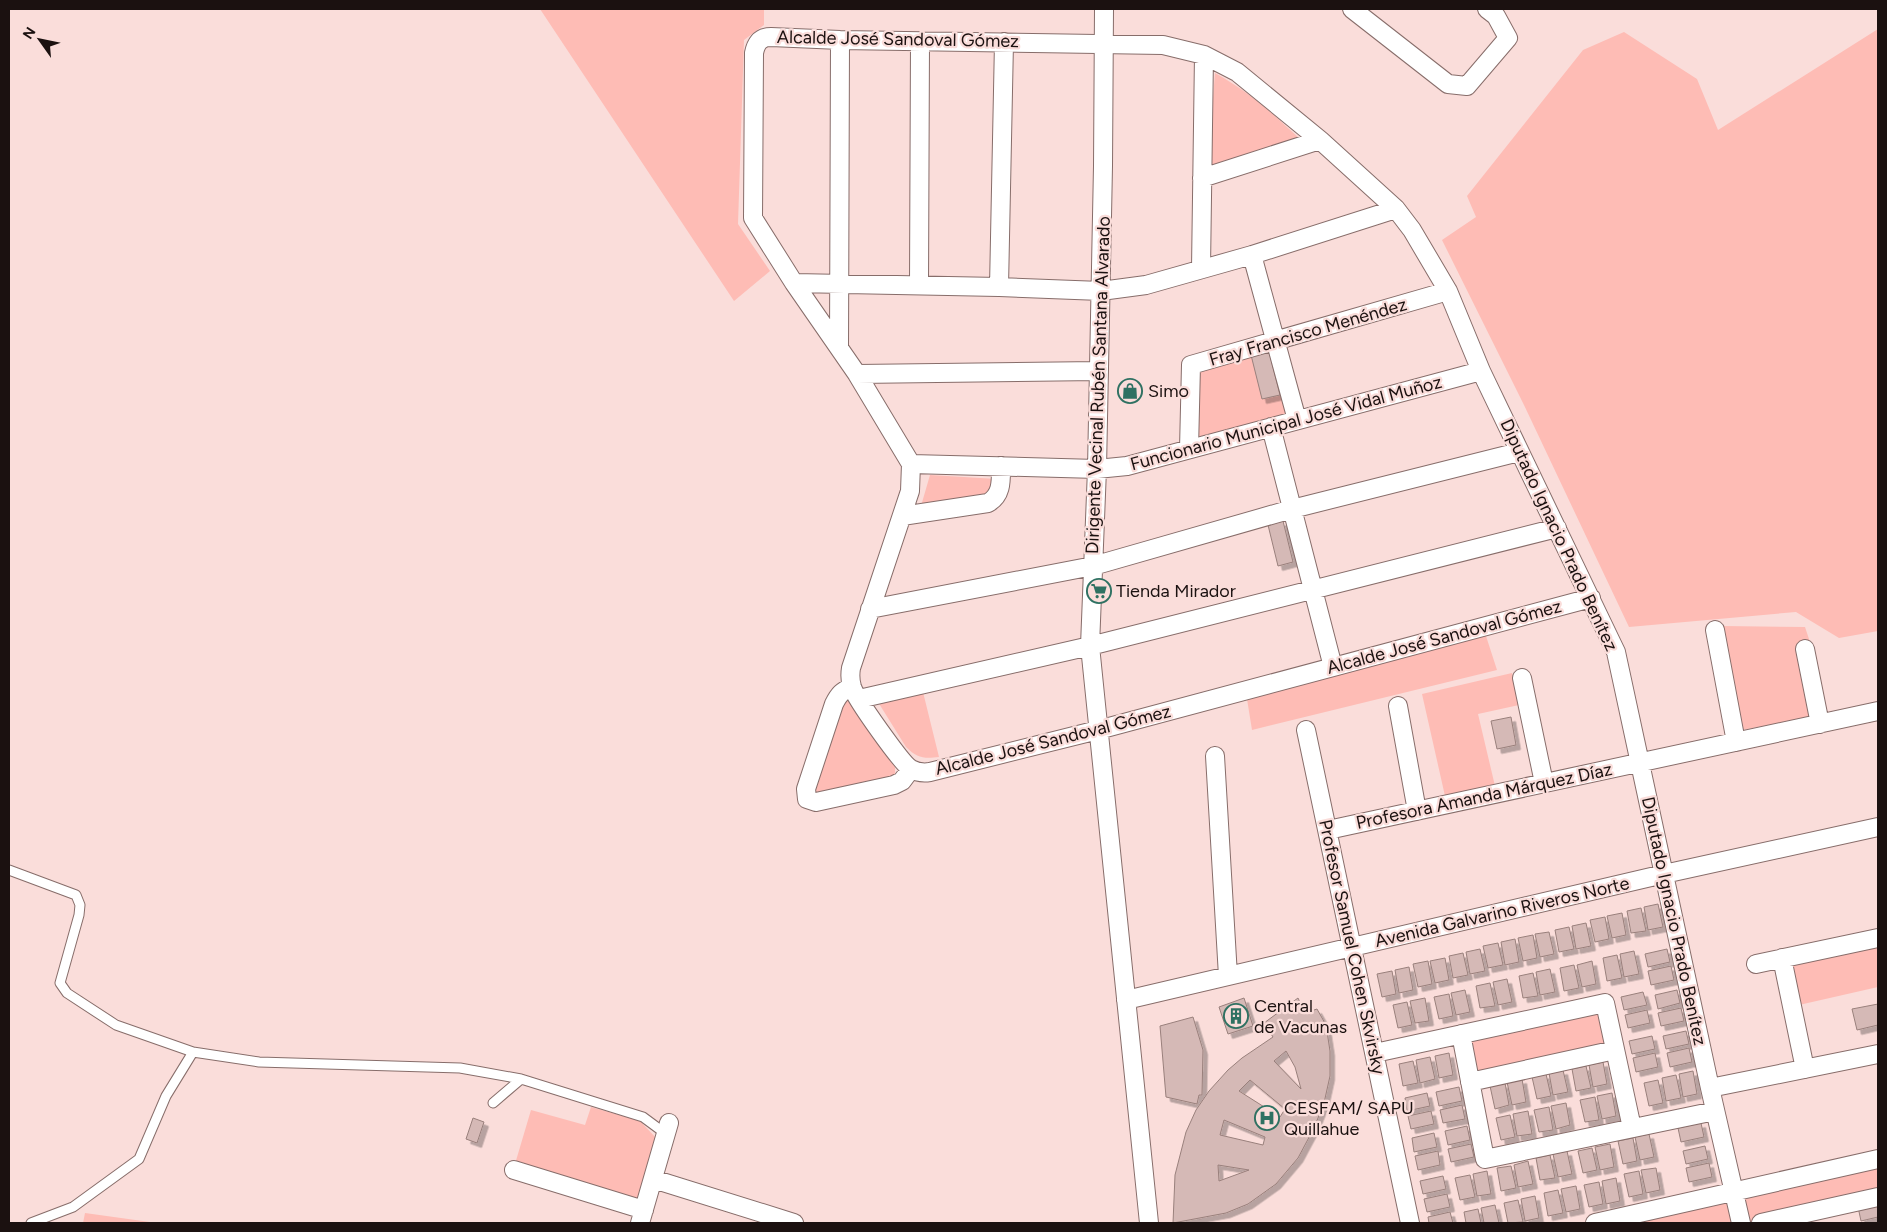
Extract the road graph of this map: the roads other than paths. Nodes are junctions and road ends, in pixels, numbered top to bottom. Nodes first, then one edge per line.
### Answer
1 (1104, 9) edge
2 (1352, 9) edge
3 (1487, 9) edge
4 (840, 40) junction
5 (920, 41) junction
6 (1004, 42) junction
7 (1103, 44) junction
8 (1204, 54) junction
9 (1320, 140) junction
10 (1202, 178) junction
11 (1396, 209) junction
12 (1252, 255) junction
13 (1201, 269) junction
14 (794, 283) junction
15 (839, 284) junction
16 (919, 285) junction
17 (1000, 287) junction
18 (1100, 292) junction
19 (1448, 292) junction
20 (1275, 341) junction
21 (839, 348) junction
22 (1098, 371) junction
23 (1481, 371) junction
24 (857, 374) junction
25 (1298, 420) junction
26 (1271, 427) junction
27 (1189, 449) junction
28 (1520, 452) junction
29 (911, 464) junction
30 (1001, 466) junction
31 (1097, 469) junction
32 (1292, 509) junction
33 (902, 516) junction
34 (1557, 528) junction
35 (1093, 566) junction
36 (1313, 588) junction
37 (1591, 598) junction
38 (870, 610) junction
39 (1715, 630) dead end
40 (1090, 646) junction
41 (1805, 649) dead end
42 (1334, 667) junction
43 (1522, 678) dead end
44 (855, 693) junction
45 (1398, 706) dead end
46 (1878, 711) edge
47 (1820, 724) junction
48 (1098, 730) junction
49 (1306, 730) dead end
50 (1736, 742) junction
51 (1215, 756) dead end
52 (1640, 762) junction
53 (911, 769) junction
54 (1544, 783) junction
55 (1417, 811) junction
56 (1878, 827) edge
57 (1328, 830) junction
58 (9, 870) edge
59 (1664, 874) junction
60 (1878, 938) edge
61 (1352, 947) junction
62 (1782, 958) junction
63 (1756, 964) dead end
64 (1228, 976) junction
65 (1126, 1000) junction
66 (1461, 1034) junction
67 (1615, 1050) junction
68 (193, 1052) junction
69 (1375, 1053) junction
70 (1878, 1054) edge
71 (1806, 1069) junction
72 (521, 1079) junction
73 (1470, 1082) junction
74 (1710, 1088) junction
75 (493, 1103) dead end
76 (1715, 1110) junction
77 (668, 1128) joint
78 (1632, 1128) junction
79 (1878, 1159) edge
80 (514, 1170) dead end
81 (653, 1179) junction
82 (1734, 1192) junction
83 (1878, 1197) edge
84 (1836, 1215) edge
85 (642, 1216) edge
86 (30, 1223) edge
87 (794, 1223) edge
88 (1149, 1223) edge
89 (1410, 1223) edge
90 (1595, 1223) edge
91 (1741, 1223) edge
92 (1761, 1223) edge

1 - 7 street, Dirigente Vecinal Rubén Santana Alvarado
2 - 3 street
4 - 5 street, Alcalde José Sandoval Gómez
4 - 14 street, Alcalde José Sandoval Gómez
4 - 15 street
5 - 6 street, Alcalde José Sandoval Gómez
5 - 16 street
6 - 7 street, Alcalde José Sandoval Gómez
6 - 17 street
7 - 8 street, Diputado Ignacio Prado Benítez
7 - 18 street, Dirigente Vecinal Rubén Santana Alvarado
8 - 9 street, Diputado Ignacio Prado Benítez
8 - 10 street
9 - 10 street
9 - 11 street, Diputado Ignacio Prado Benítez
10 - 13 street
11 - 12 street
11 - 19 street, Diputado Ignacio Prado Benítez
12 - 13 street
12 - 20 street
13 - 18 street
14 - 15 street
14 - 21 street, Alcalde José Sandoval Gómez
15 - 16 street
15 - 21 street
16 - 17 street
17 - 18 street
18 - 22 street, Dirigente Vecinal Rubén Santana Alvarado
19 - 20 street, Fray Francisco Menéndez
19 - 23 street, Diputado Ignacio Prado Benítez
20 - 25 street
20 - 27 street, Fray Francisco Menéndez
21 - 24 street, Alcalde José Sandoval Gómez
22 - 24 street
22 - 31 street, Dirigente Vecinal Rubén Santana Alvarado
23 - 25 street, Funcionario Municipal José Vidal Muñoz
23 - 28 street, Diputado Ignacio Prado Benítez
24 - 29 street, Alcalde José Sandoval Gómez
25 - 26 street, Funcionario Municipal José Vidal Muñoz
26 - 27 street, Funcionario Municipal José Vidal Muñoz
26 - 32 street
27 - 31 street, Funcionario Municipal José Vidal Muñoz
28 - 32 street
28 - 34 street, Diputado Ignacio Prado Benítez
29 - 30 street, Funcionario Municipal José Vidal Muñoz
29 - 33 street
30 - 31 street, Funcionario Municipal José Vidal Muñoz
30 - 33 street
31 - 35 street, Dirigente Vecinal Rubén Santana Alvarado
32 - 35 street
32 - 36 street
33 - 38 street
34 - 36 street
34 - 37 street, Diputado Ignacio Prado Benítez
35 - 38 street
35 - 40 street, Dirigente Vecinal Rubén Santana Alvarado
36 - 40 street
36 - 42 street
37 - 42 street, Alcalde José Sandoval Gómez
37 - 52 street, Diputado Ignacio Prado Benítez
38 - 44 street
39 - 50 street
40 - 44 street
40 - 48 street, Dirigente Vecinal Rubén Santana Alvarado
41 - 47 street
42 - 48 street, Alcalde José Sandoval Gómez
43 - 54 street
44 - 53 street, Alcalde José Sandoval Gómez
44 - 53 street
45 - 55 street
46 - 47 street, Profesora Amanda Márquez Díaz
47 - 50 street, Profesora Amanda Márquez Díaz
48 - 53 street, Alcalde José Sandoval Gómez
48 - 65 street, Dirigente Vecinal Rubén Santana Alvarado
49 - 57 street, Profesor Samuel Cohen Skvirsky
50 - 52 street, Profesora Amanda Márquez Díaz
51 - 64 street
52 - 54 street, Profesora Amanda Márquez Díaz
52 - 59 street, Diputado Ignacio Prado Benítez
54 - 55 street, Profesora Amanda Márquez Díaz
55 - 57 street, Profesora Amanda Márquez Díaz
56 - 59 street, Avenida Galvarino Riveros Norte
57 - 61 street, Profesor Samuel Cohen Skvirsky
58 - 68 lane
59 - 61 street, Avenida Galvarino Riveros Norte
59 - 74 street, Diputado Ignacio Prado Benítez
60 - 62 street
61 - 64 street, Avenida Galvarino Riveros Norte
61 - 69 street, Profesor Samuel Cohen Skvirsky
62 - 63 street
62 - 71 street
64 - 65 street, Avenida Galvarino Riveros Norte
65 - 88 street, Dirigente Vecinal Rubén Santana Alvarado
66 - 67 street
66 - 69 street
66 - 73 street
67 - 73 street
67 - 78 street
68 - 72 lane
68 - 86 lane
69 - 89 street, Profesor Samuel Cohen Skvirsky
70 - 71 street
71 - 74 street
72 - 75 lane
72 - 77 lane
73 - 78 street
74 - 76 street, Diputado Ignacio Prado Benítez
76 - 78 street
76 - 82 street, Diputado Ignacio Prado Benítez
77 - 81 street
79 - 82 street
80 - 85 street
81 - 85 street
81 - 87 street
82 - 90 street
82 - 91 street, Diputado Ignacio Prado Benítez
83 - 84 street
84 - 92 street

